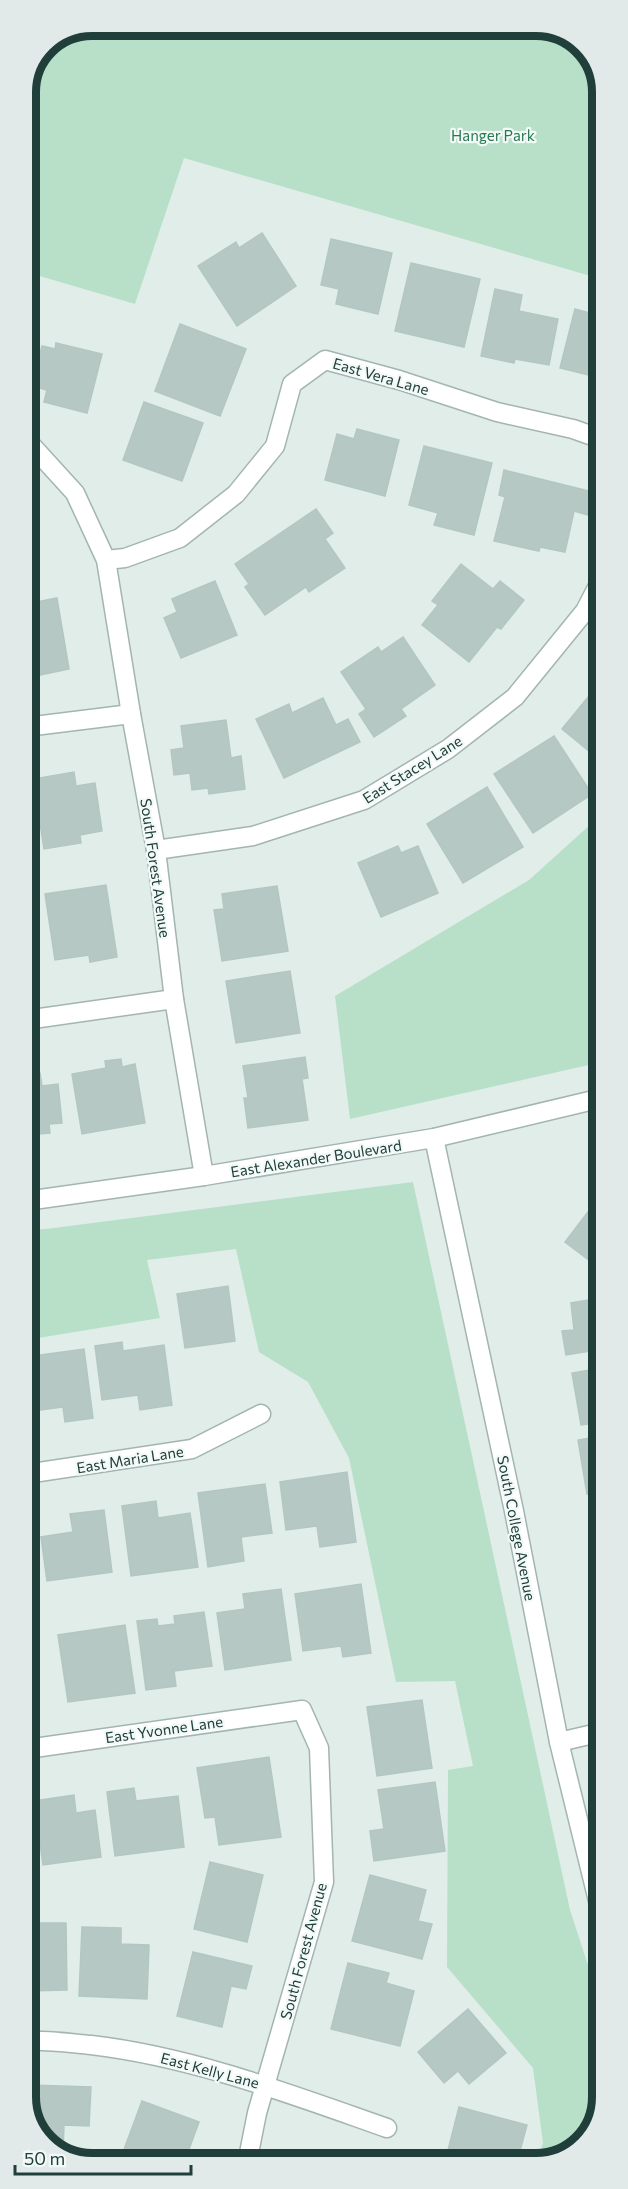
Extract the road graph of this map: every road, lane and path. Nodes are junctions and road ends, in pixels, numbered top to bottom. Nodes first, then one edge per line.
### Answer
1 (592, 436) edge
2 (36, 450) edge
3 (106, 560) junction
4 (592, 598) edge
5 (131, 714) junction
6 (36, 726) edge
7 (156, 850) junction
8 (174, 999) junction
9 (36, 1019) edge
10 (592, 1100) edge
11 (434, 1138) junction
12 (204, 1176) junction
13 (36, 1200) edge
14 (261, 1414) dead end
15 (36, 1472) edge
16 (302, 1710) joint
17 (592, 1734) edge
18 (559, 1742) junction
19 (36, 1748) edge
20 (592, 1876) edge
21 (36, 2040) edge
22 (267, 2085) junction
23 (387, 2128) dead end
24 (249, 2153) edge

1 - 3 street, East Vera Lane
2 - 3 street
3 - 5 street, South Forest Avenue
4 - 7 street, East Stacey Lane
5 - 6 street
5 - 7 street, South Forest Avenue
7 - 8 street, South Forest Avenue
8 - 9 street
8 - 12 street, South Forest Avenue
10 - 11 street, East Alexander Boulevard
11 - 12 street, East Alexander Boulevard
11 - 18 street, South College Avenue
12 - 13 street, East Alexander Boulevard
14 - 15 street, East Maria Lane
16 - 19 street, East Yvonne Lane
16 - 22 street, South Forest Avenue
17 - 18 street
18 - 20 street, South College Avenue
21 - 22 street, East Kelly Lane
22 - 23 street, East Kelly Lane
22 - 24 street, South Forest Avenue

